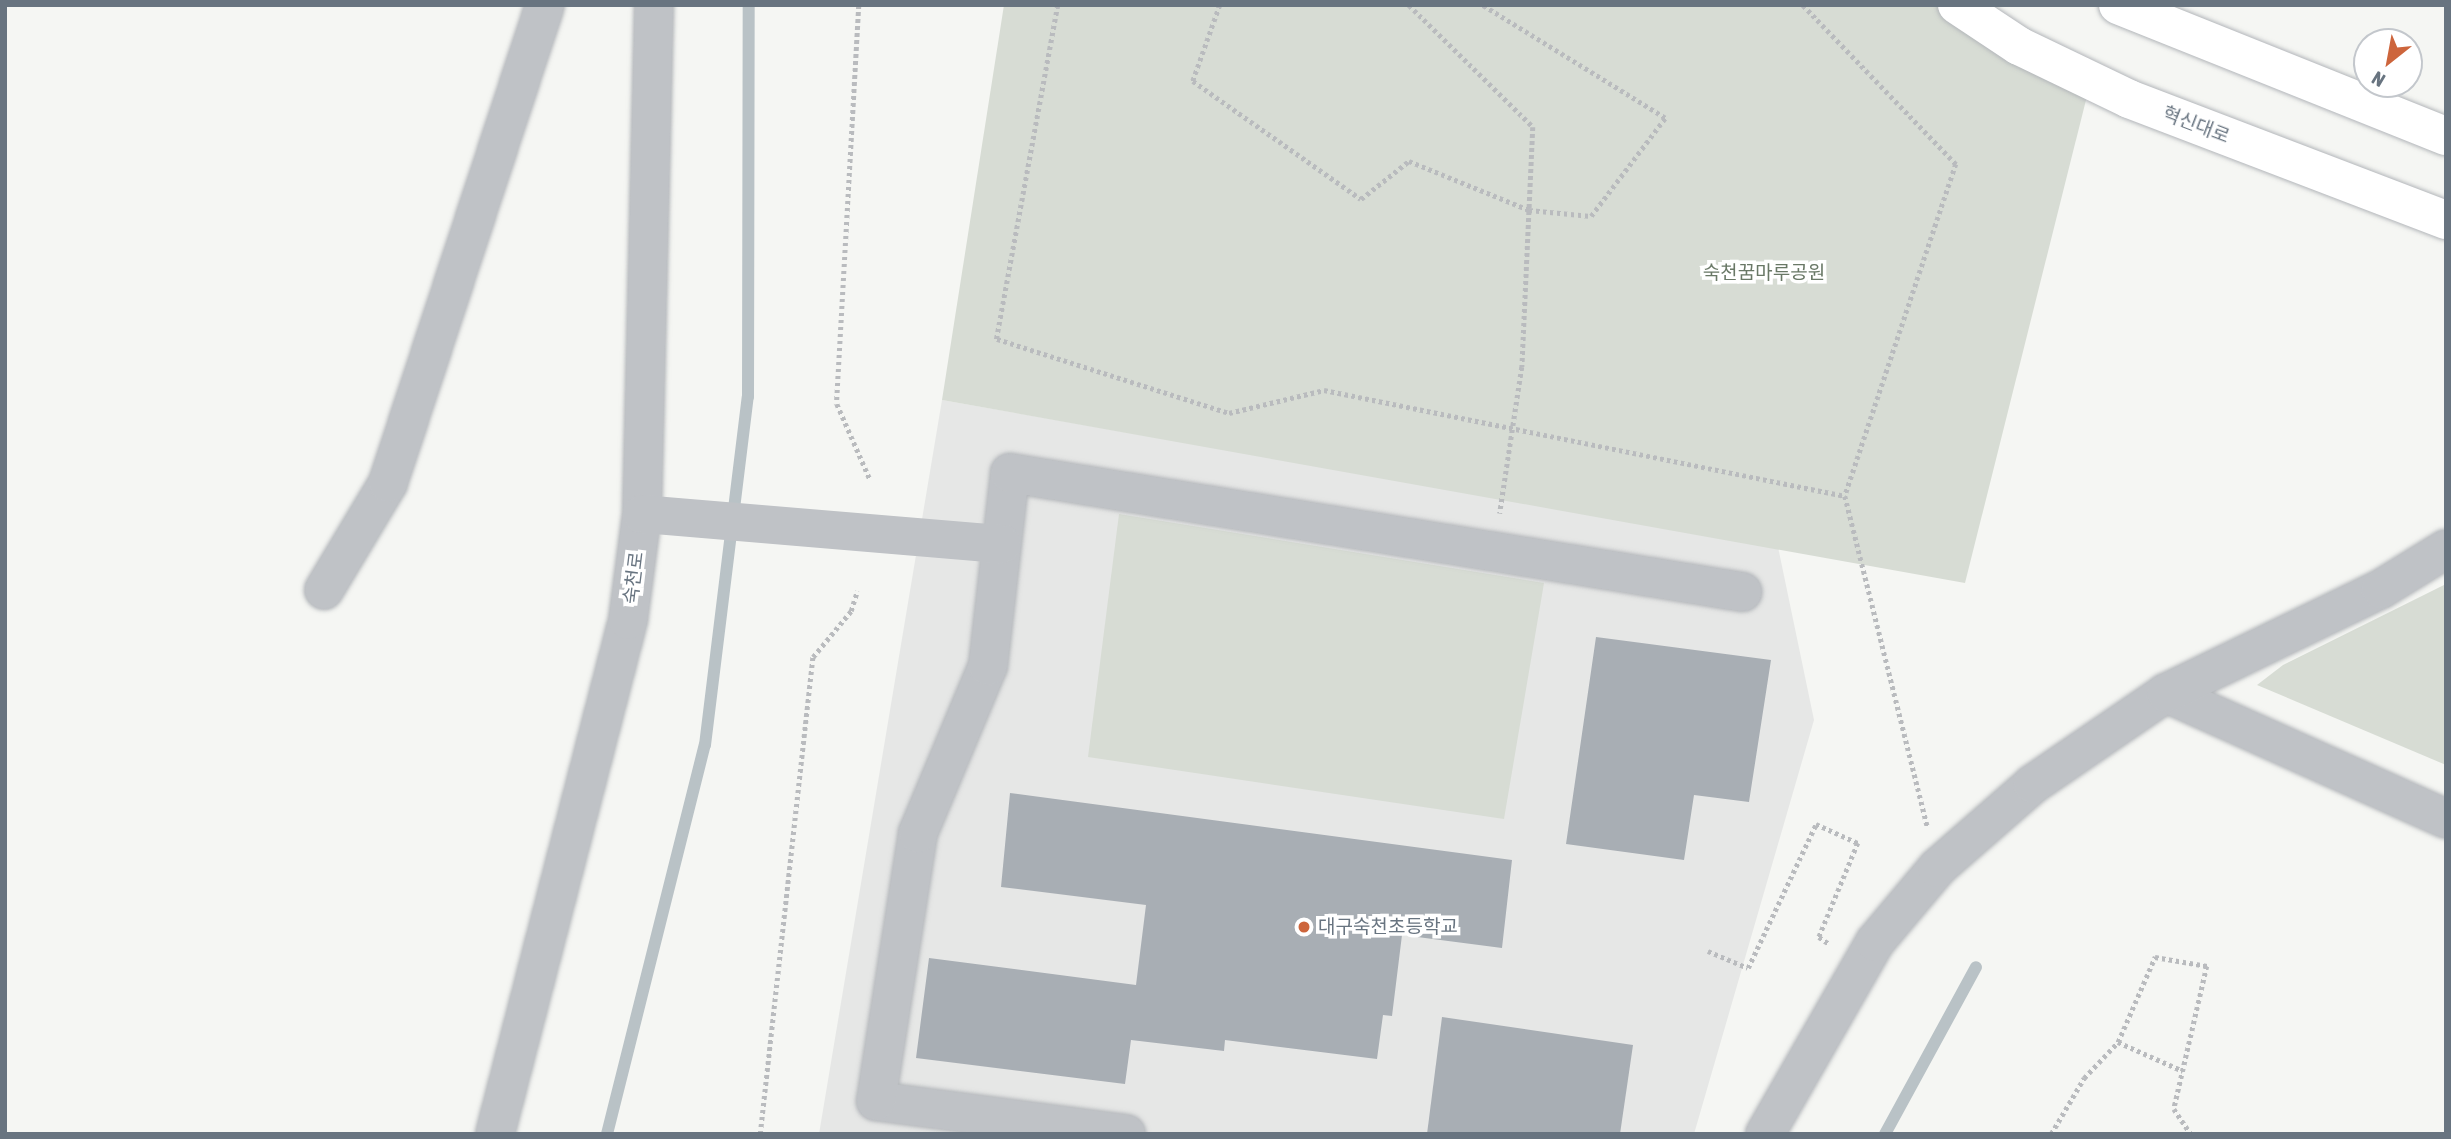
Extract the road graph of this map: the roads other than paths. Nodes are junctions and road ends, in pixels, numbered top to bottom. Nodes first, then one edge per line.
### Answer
1 (545, 5) edge
2 (654, 5) edge
3 (1957, 5) edge
4 (2118, 5) edge
5 (2446, 136) edge
6 (2446, 220) edge
7 (642, 514) junction
8 (1002, 544) junction
9 (2446, 549) edge
10 (324, 590) dead end
11 (1742, 592) dead end
12 (2166, 693) junction
13 (2446, 819) edge
14 (495, 1134) edge
15 (1126, 1134) edge
16 (1765, 1134) edge

1 - 10 street
2 - 7 street, 숙천로
3 - 6 main road, 혁신대로
4 - 5 main road
7 - 8 street, bridge
7 - 14 street, 숙천로
8 - 11 street
8 - 15 street
9 - 12 street
12 - 13 street
12 - 16 street

